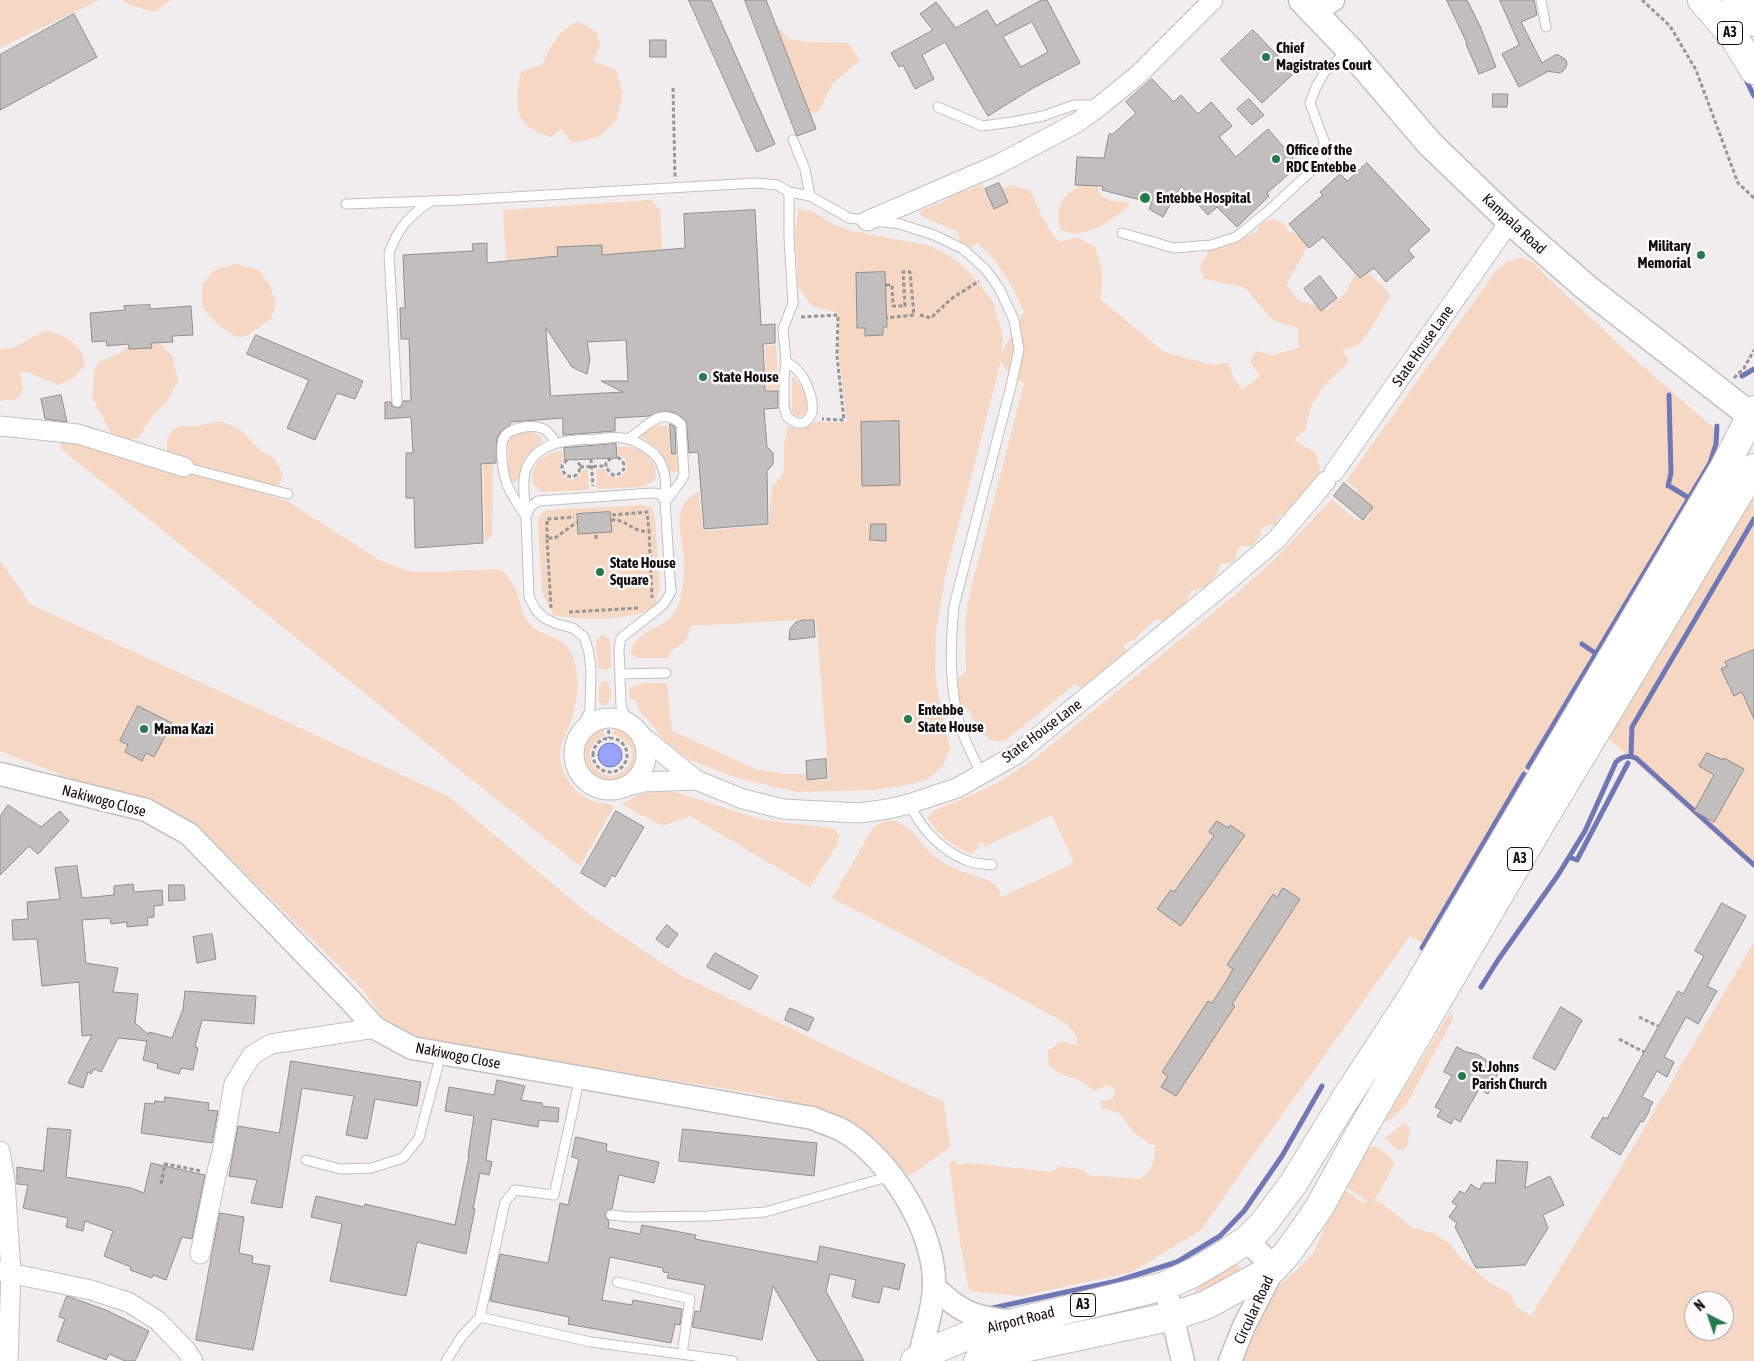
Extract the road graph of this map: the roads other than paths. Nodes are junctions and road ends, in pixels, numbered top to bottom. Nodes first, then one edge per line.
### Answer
1 (1213, 0) edge
2 (1541, 0) edge
3 (1702, 0) edge
4 (1736, 0) edge
5 (1316, 4) edge
6 (1754, 22) edge
7 (1546, 26) dead end
8 (1349, 49) junction
9 (1754, 70) edge
10 (1101, 106) junction
11 (938, 107) dead end
12 (793, 140) dead end
13 (788, 192) junction
14 (810, 196) junction
15 (431, 201) junction
16 (346, 204) dead end
17 (867, 221) junction
18 (1510, 221) junction
19 (1122, 233) dead end
20 (786, 362) junction
21 (397, 402) dead end
22 (1753, 415) edge
23 (0, 426) edge
24 (627, 438) junction
25 (556, 443) junction
26 (184, 467) joint
27 (1754, 468) edge
28 (288, 494) dead end
29 (666, 501) junction
30 (526, 517) junction
31 (666, 673) dead end
32 (620, 674) junction
33 (627, 721) junction
34 (580, 733) junction
35 (644, 737) junction
36 (0, 774) edge
37 (982, 774) junction
38 (696, 780) junction
39 (628, 786) junction
40 (909, 804) junction
41 (992, 865) dead end
42 (375, 1028) junction
43 (441, 1054) junction
44 (580, 1077) junction
45 (0, 1152) edge
46 (306, 1160) dead end
47 (884, 1168) junction
48 (611, 1215) dead end
49 (1255, 1232) junction
50 (200, 1254) dead end
51 (1282, 1260) junction
52 (5, 1272) edge
53 (617, 1282) dead end
54 (1165, 1286) junction
55 (934, 1287) junction
56 (1173, 1316) junction
57 (480, 1317) junction
58 (1014, 1322) junction
59 (682, 1354) junction
60 (917, 1360) edge
61 (8, 1361) edge
62 (193, 1361) edge
63 (446, 1361) edge
64 (733, 1361) edge
65 (978, 1361) edge
66 (1184, 1361) edge
67 (1230, 1361) edge

1 - 10 street
2 - 7 lane
3 - 9 highway, A3
4 - 6 highway, A3
5 - 8 main road, Kampala Road
8 - 18 main road, Kampala Road
8 - 19 lane
10 - 11 lane
10 - 17 street
12 - 14 lane
13 - 14 lane
13 - 15 lane
13 - 20 lane
14 - 17 lane
15 - 16 lane
15 - 21 lane
17 - 37 lane
18 - 22 main road, Kampala Road
18 - 37 street, State House Lane
20 - 20 lane
22 - 49 highway, A3
23 - 26 street
24 - 25 lane
24 - 29 lane
24 - 29 lane
25 - 30 lane
25 - 30 lane
26 - 28 lane
27 - 51 highway, A3
29 - 30 lane
29 - 32 lane
30 - 34 lane
31 - 32 lane
32 - 33 lane
33 - 34 street
33 - 35 street
34 - 39 street
35 - 38 street
35 - 39 street
36 - 42 street, Nakiwogo Close
37 - 40 street, State House Lane
38 - 39 street
38 - 40 street, State House Lane
40 - 41 lane
42 - 43 street, Nakiwogo Close
42 - 50 street
43 - 44 street, Nakiwogo Close
43 - 46 lane
44 - 47 street, Nakiwogo Close
44 - 57 lane
45 - 52 street
47 - 48 lane
47 - 55 street, Nakiwogo Close
49 - 51 street, Circular Road
49 - 54 highway, Airport Road / A3
51 - 56 highway, Airport Road / A3
51 - 67 street, Circular Road
52 - 61 street
52 - 62 street
53 - 59 lane
54 - 56 street
54 - 58 highway, Airport Road / A3
55 - 58 street
55 - 60 street, Nakiwogo Close
56 - 65 highway, Airport Road / A3
56 - 66 street
57 - 59 lane
57 - 63 lane
58 - 60 highway, Airport Road / A3
59 - 64 lane

